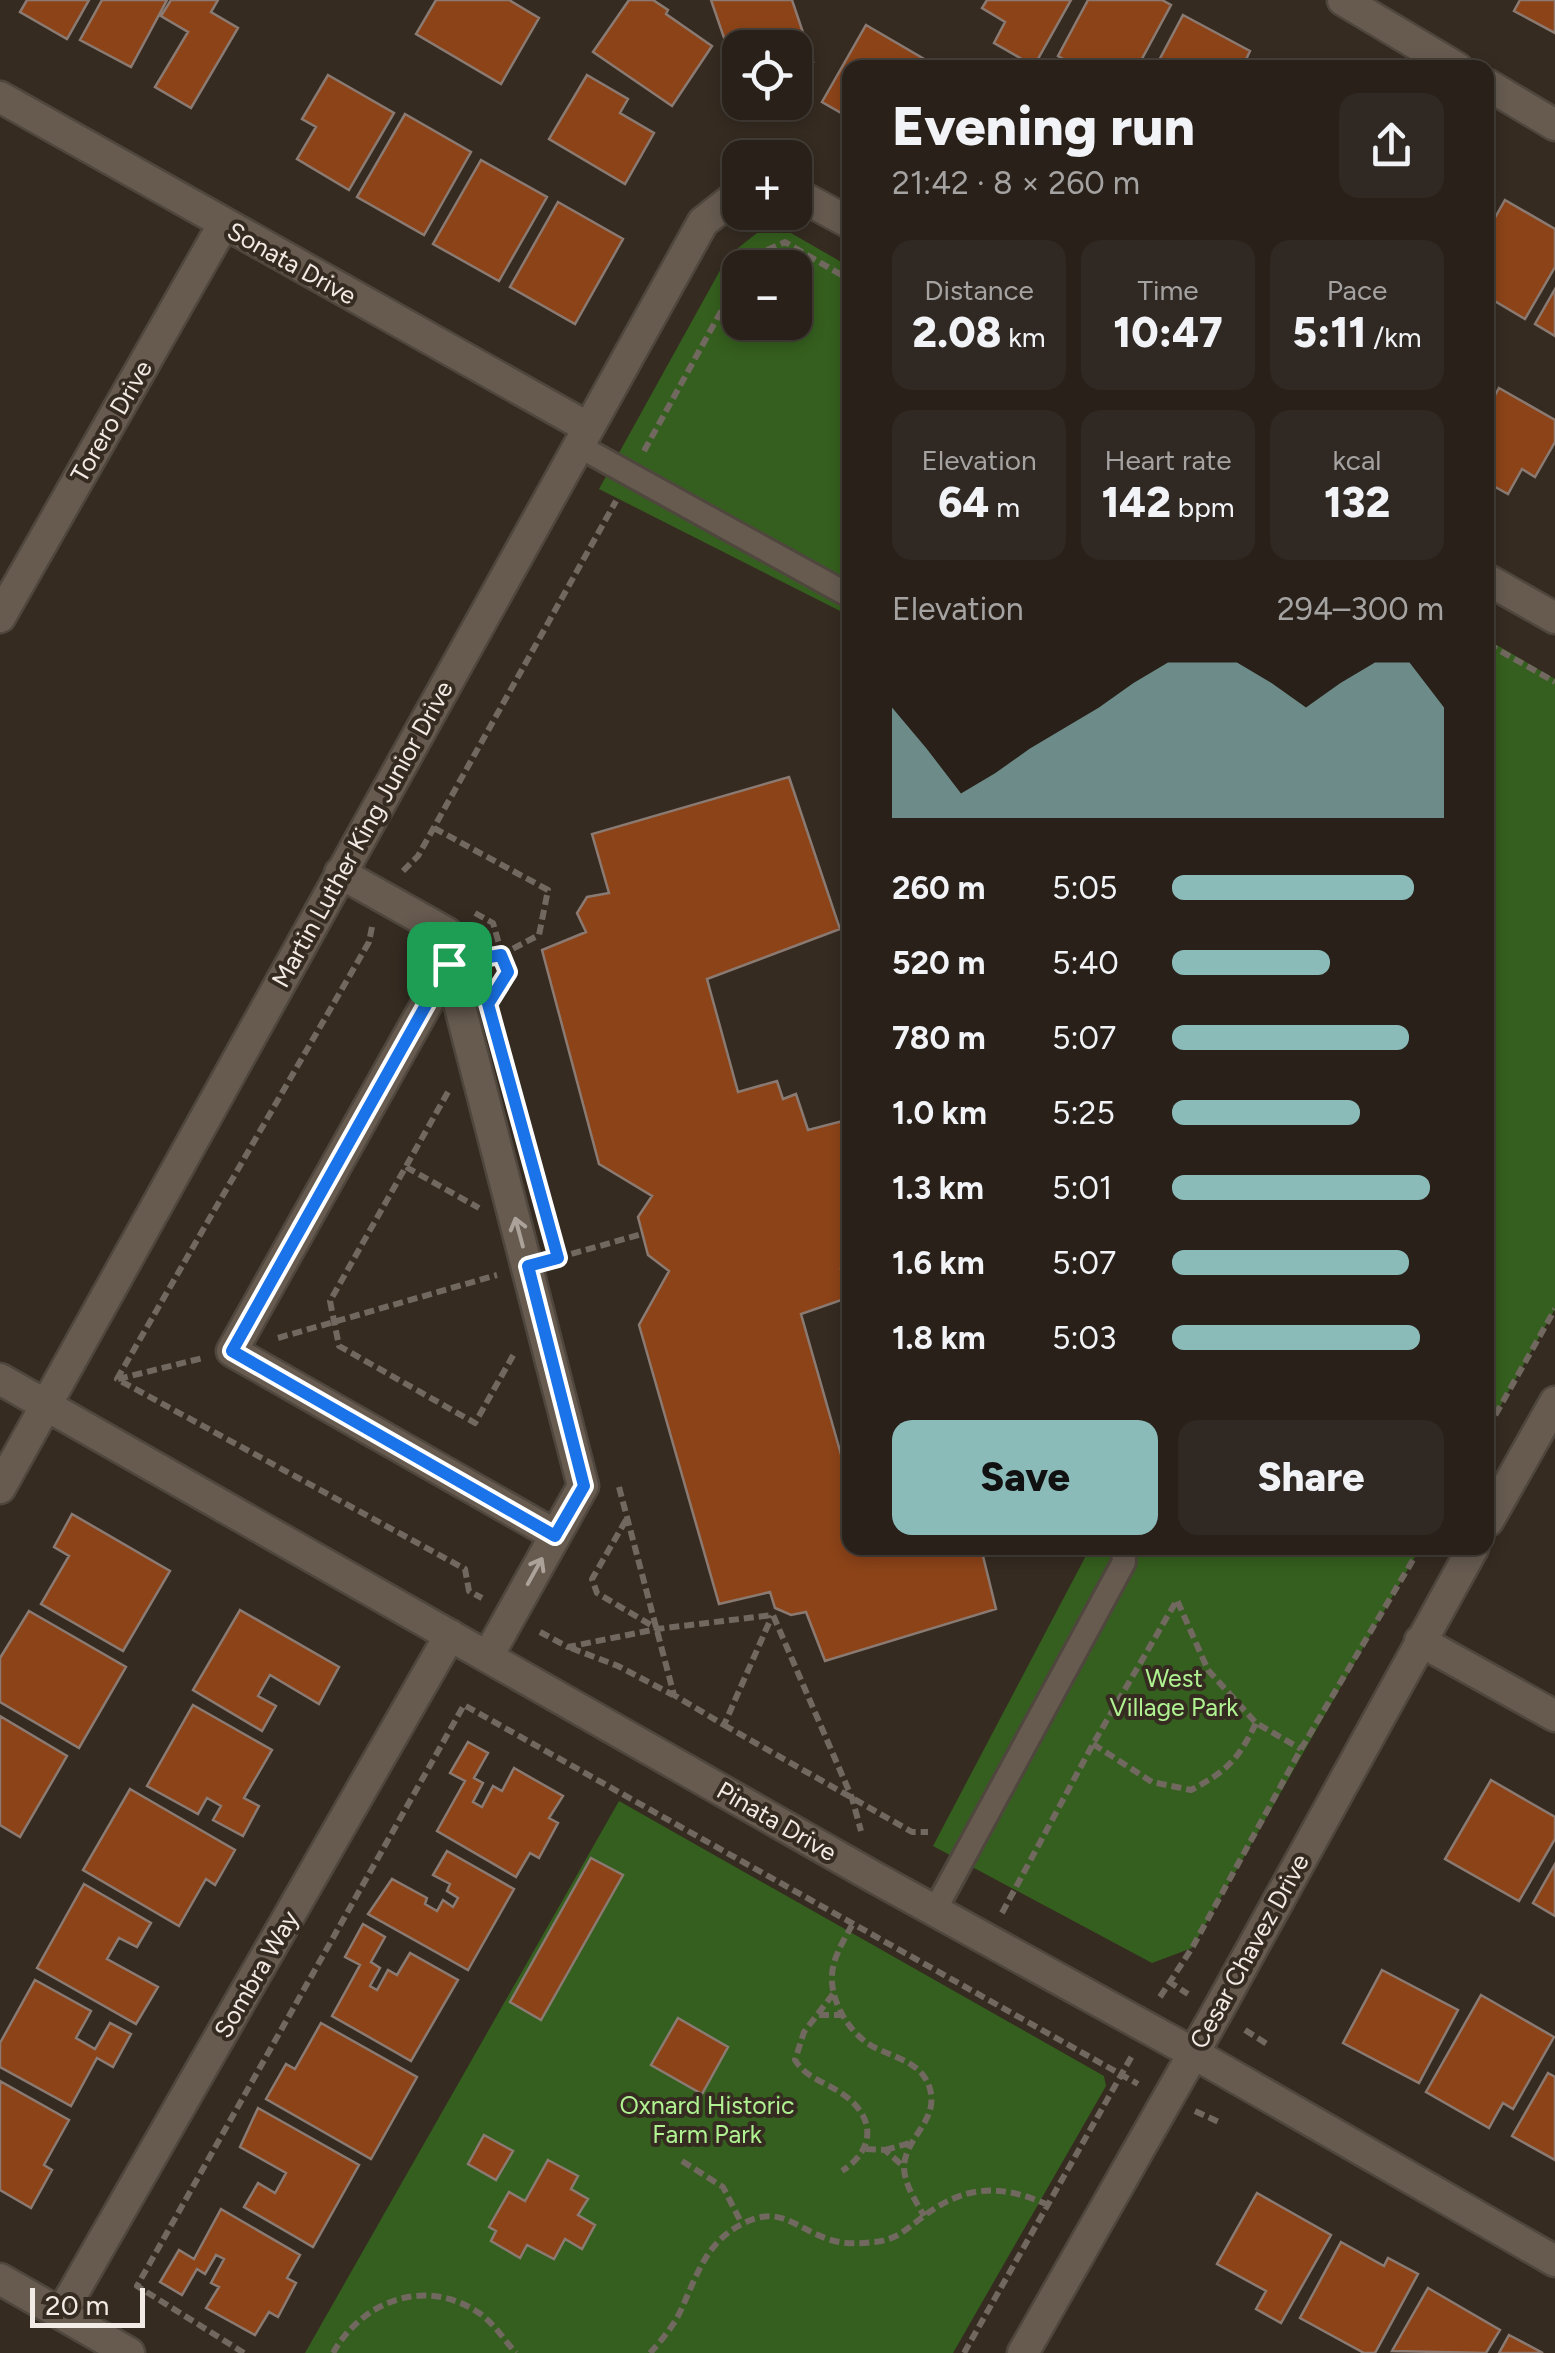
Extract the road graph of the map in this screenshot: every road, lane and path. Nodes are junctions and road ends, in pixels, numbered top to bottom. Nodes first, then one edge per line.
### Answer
1 (1343, 0) edge
2 (1444, 60) edge
3 (1494, 89) edge
4 (0, 97) edge
5 (1555, 125) edge
6 (812, 203) edge
7 (722, 208) edge
8 (842, 219) edge
9 (223, 225) junction
10 (767, 250) edge
11 (799, 250) edge
12 (812, 258) edge
13 (842, 275) edge
14 (582, 436) junction
15 (8, 583) edge
16 (1494, 583) edge
17 (842, 591) edge
18 (0, 616) edge
19 (1555, 618) edge
20 (1494, 647) edge
21 (1555, 682) edge
22 (434, 828) dead end
23 (406, 868) dead end
24 (340, 873) junction
25 (414, 877) dead end
26 (464, 908) dead end
27 (501, 955) junction
28 (449, 964) junction
29 (488, 1004) dead end
30 (456, 1078) dead end
31 (406, 1167) junction
32 (490, 1214) dead end
33 (642, 1234) dead end
34 (553, 1239) dead end
35 (558, 1258) junction
36 (528, 1266) junction
37 (563, 1276) dead end
38 (1555, 1309) edge
39 (333, 1321) junction
40 (523, 1337) dead end
41 (232, 1351) junction
42 (0, 1379) edge
43 (118, 1379) dead end
44 (1555, 1402) edge
45 (47, 1404) junction
46 (1494, 1417) edge
47 (617, 1481) dead end
48 (0, 1488) edge
49 (1494, 1511) edge
50 (627, 1518) junction
51 (555, 1536) junction
52 (1123, 1555) edge
53 (1416, 1555) edge
54 (1469, 1555) edge
55 (773, 1615) dead end
56 (657, 1629) junction
57 (450, 1634) junction
58 (1420, 1641) junction
59 (568, 1647) dead end
60 (488, 1656) junction
61 (674, 1696) junction
62 (1555, 1716) edge
63 (1256, 1723) junction
64 (724, 1725) junction
65 (1093, 1744) junction
66 (1301, 1749) junction
67 (928, 1832) dead end
68 (935, 1910) junction
69 (852, 1924) junction
70 (988, 1940) junction
71 (1168, 1981) dead end
72 (833, 1993) junction
73 (818, 2015) junction
74 (843, 2015) junction
75 (1193, 2052) junction
76 (1122, 2075) junction
77 (1167, 2099) junction
78 (1221, 2123) dead end
79 (910, 2143) junction
80 (866, 2149) junction
81 (885, 2150) junction
82 (682, 2161) dead end
83 (904, 2167) junction
84 (842, 2171) dead end
85 (1048, 2206) junction
86 (924, 2216) junction
87 (742, 2224) junction
88 (1555, 2261) edge
89 (0, 2279) edge
90 (61, 2314) junction
91 (129, 2353) edge
92 (244, 2353) edge
93 (333, 2353) edge
94 (516, 2353) edge
95 (650, 2353) edge
96 (964, 2353) edge
97 (1023, 2353) edge

1 - 2 street
3 - 5 street
4 - 9 street, Sonata Drive
6 - 8 street
7 - 14 street, Martin Luther King Junior Drive
9 - 14 street, Sonata Drive
9 - 15 street, Torero Drive
10 - 11 path
12 - 13 path
14 - 17 lane
14 - 24 street, Martin Luther King Junior Drive
15 - 18 street, Torero Drive
16 - 19 street
20 - 21 path
22 - 27 path
23 - 25 path
24 - 28 street
24 - 45 street, Martin Luther King Junior Drive
26 - 27 path
27 - 28 path
27 - 29 path
36 -> 28 street
28 - 41 street
30 - 31 path
31 - 32 path
31 - 39 path
33 - 35 path
34 - 35 path
35 - 36 path
35 - 37 path
36 - 39 path
36 - 51 street
38 - 46 path
39 - 40 path
39 - 41 path
41 - 43 path
41 - 51 street
42 - 45 street, Pinata Drive
44 - 49 street
45 - 48 street, Martin Luther King Junior Drive
45 - 57 street, Pinata Drive
47 - 50 path
50 - 56 path
50 - 56 path
60 -> 51 street
52 - 68 lane
53 - 66 path
54 - 58 street, Cesar Chavez Drive
55 - 64 path
56 - 61 path
57 - 60 street, Pinata Drive
57 - 90 street, Sombra Way
58 - 62 street
58 - 75 street, Cesar Chavez Drive
59 - 61 path
60 - 68 street, Pinata Drive
61 - 64 path
63 - 65 path
63 - 65 path
63 - 66 path
64 - 67 path
65 - 70 path
66 - 71 path
68 - 70 street, Pinata Drive
69 - 72 path
69 - 76 path
69 - 92 path
70 - 75 street, Pinata Drive
72 - 73 path
72 - 74 path
73 - 74 path
73 - 80 path
74 - 79 path
75 - 77 street, Cesar Chavez Drive
75 - 88 street, Pinata Drive
76 - 77 path
76 - 85 path
77 - 78 path
77 - 97 street, Cesar Chavez Drive
79 - 81 path
79 - 83 path
80 - 81 path
80 - 84 path
81 - 83 path
82 - 87 path
83 - 86 path
85 - 86 path
85 - 96 path
86 - 87 path
87 - 95 path
89 - 90 street
90 - 91 street
93 - 94 path

